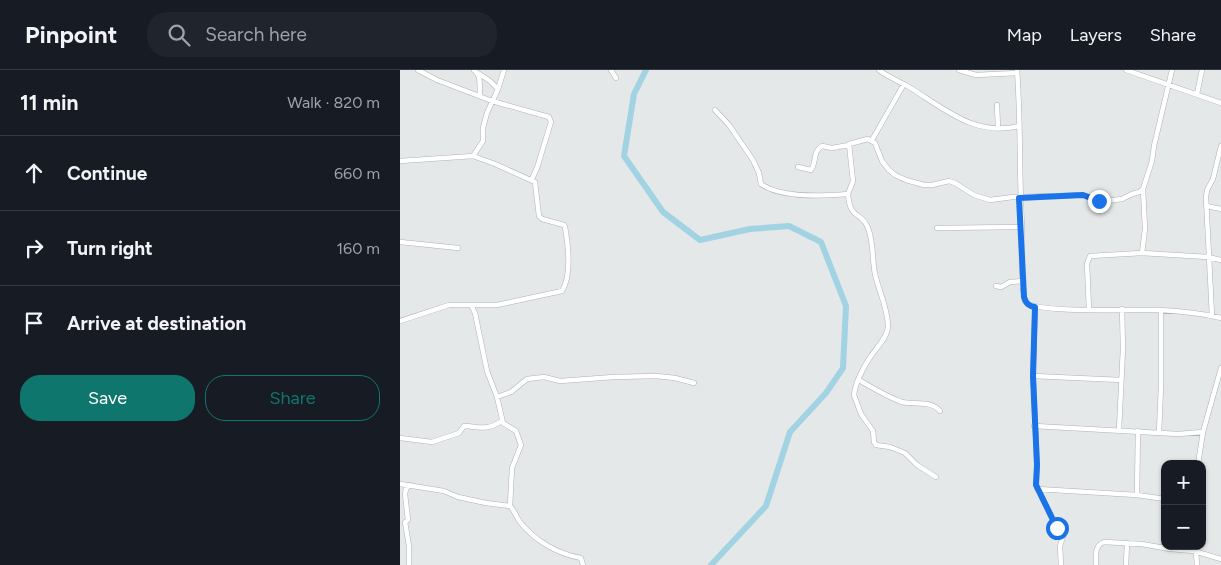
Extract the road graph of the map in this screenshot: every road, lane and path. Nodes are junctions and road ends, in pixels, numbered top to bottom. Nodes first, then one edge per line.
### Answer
1 (418, 70) edge
2 (504, 70) edge
3 (611, 70) edge
4 (878, 70) edge
5 (959, 70) edge
6 (1126, 70) edge
7 (1172, 70) edge
8 (1202, 70) edge
9 (476, 71) edge
10 (1017, 72) edge
11 (616, 78) dead end
12 (904, 84) junction
13 (1169, 86) junction
14 (498, 89) junction
15 (1197, 94) junction
16 (480, 96) junction
17 (492, 102) junction
18 (1221, 103) edge
19 (996, 105) dead end
20 (715, 110) dead end
21 (1020, 126) junction
22 (998, 128) junction
23 (872, 140) junction
24 (849, 145) junction
25 (1221, 146) edge
26 (473, 156) junction
27 (1219, 156) edge
28 (400, 161) edge
29 (798, 168) dead end
30 (532, 180) junction
31 (1143, 189) junction
32 (848, 194) junction
33 (1019, 198) junction
34 (1206, 206) junction
35 (1221, 209) edge
36 (1022, 227) junction
37 (937, 228) dead end
38 (400, 242) edge
39 (458, 248) dead end
40 (1142, 253) junction
41 (1208, 257) junction
42 (1221, 260) edge
43 (1023, 281) junction
44 (996, 286) dead end
45 (471, 305) junction
46 (1035, 307) junction
47 (1122, 309) junction
48 (1089, 310) junction
49 (1161, 310) junction
50 (1212, 316) junction
51 (1221, 318) edge
52 (400, 321) edge
53 (1221, 368) edge
54 (1033, 376) junction
55 (859, 380) junction
56 (1121, 380) junction
57 (694, 383) dead end
58 (497, 398) junction
59 (940, 411) dead end
60 (502, 421) junction
61 (1034, 426) junction
62 (1119, 430) junction
63 (1138, 431) junction
64 (1159, 432) junction
65 (1203, 432) junction
66 (400, 438) edge
67 (1199, 460) edge
68 (936, 477) dead end
69 (400, 484) edge
70 (410, 485) junction
71 (1037, 489) junction
72 (1137, 495) junction
73 (1161, 498) edge
74 (510, 506) junction
75 (1127, 543) junction
76 (1161, 546) edge
77 (1195, 550) edge
78 (1221, 559) edge
79 (409, 565) edge
80 (583, 565) edge
81 (1061, 565) edge
82 (1096, 565) edge
83 (1126, 565) edge
84 (1197, 565) edge

1 - 16 street
2 - 14 street
3 - 11 street
4 - 12 street
5 - 10 street
6 - 13 street
7 - 13 street
8 - 15 street
9 - 14 street
9 - 16 street
10 - 21 street
12 - 22 street
12 - 23 street
13 - 15 street
13 - 31 street
14 - 17 street
15 - 18 street
16 - 17 street
17 - 26 street
17 - 30 street
19 - 22 street
20 - 32 street
21 - 22 street
21 - 33 street
23 - 24 street
23 - 33 street
24 - 29 street
24 - 32 street
25 - 27 street
26 - 28 street
26 - 30 street
27 - 34 street
30 - 45 street
31 - 33 street
31 - 40 street
32 - 55 street
33 - 36 street
34 - 35 street
34 - 41 street
36 - 37 street
36 - 43 street
38 - 39 street
40 - 41 street
40 - 48 street
41 - 42 street
41 - 50 street
43 - 44 street
43 - 46 street
45 - 52 street
45 - 58 street
46 - 48 street
46 - 54 street
47 - 48 street
47 - 49 street
47 - 56 street
49 - 50 street
49 - 64 street
50 - 51 street
53 - 65 street
54 - 56 street
54 - 61 street
55 - 59 street
55 - 68 street
56 - 62 street
57 - 58 street
58 - 60 street
60 - 66 street
60 - 74 street
61 - 62 street
61 - 71 street
62 - 63 street
63 - 64 street
63 - 72 street
64 - 65 street
65 - 67 street
69 - 70 street
70 - 74 street
70 - 79 street
71 - 72 street
71 - 81 street
72 - 73 street
74 - 80 street
75 - 76 street
75 - 82 street
75 - 83 street
77 - 78 street
77 - 84 street

